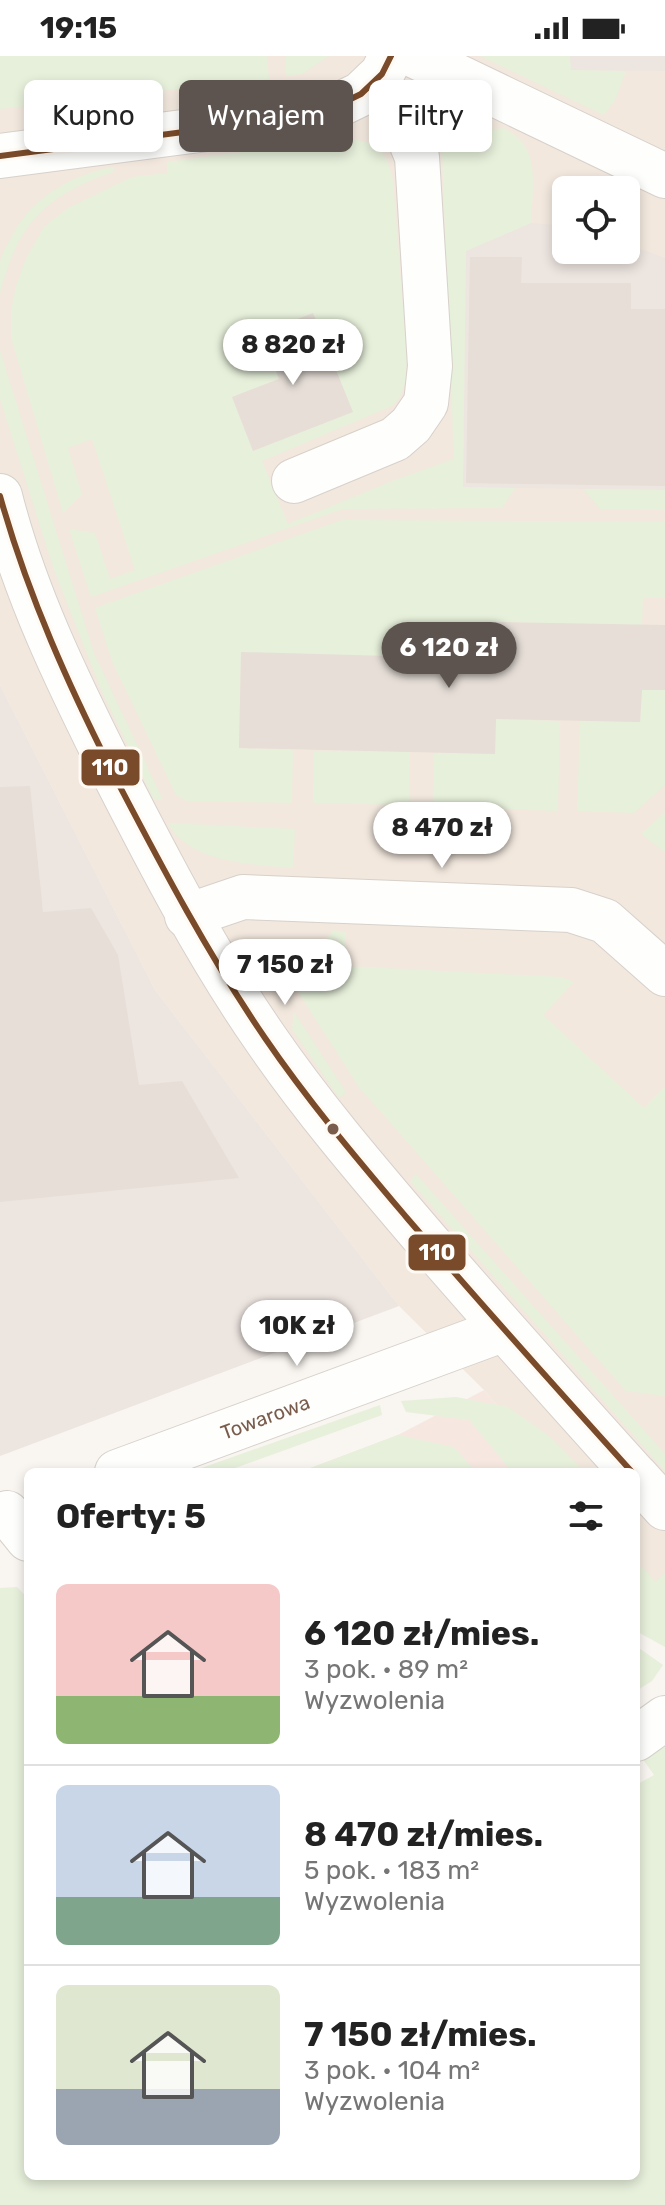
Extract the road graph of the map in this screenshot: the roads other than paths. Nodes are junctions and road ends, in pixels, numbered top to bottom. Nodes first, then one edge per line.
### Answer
1 (415, 56) edge
2 (383, 69) edge
3 (0, 156) edge
4 (665, 176) edge
5 (294, 481) dead end
6 (0, 496) edge
7 (187, 916) junction
8 (665, 974) edge
9 (502, 1330) junction
10 (128, 1468) edge
11 (628, 1468) edge
12 (640, 1481) edge
13 (665, 1508) edge
14 (665, 1718) edge
15 (640, 1736) edge

1 - 4 street
2 - 3 street
2 - 5 street
6 - 7 street
7 - 8 street
7 - 9 street
9 - 10 street, Towarowa
9 - 11 street
12 - 13 street
14 - 15 street

